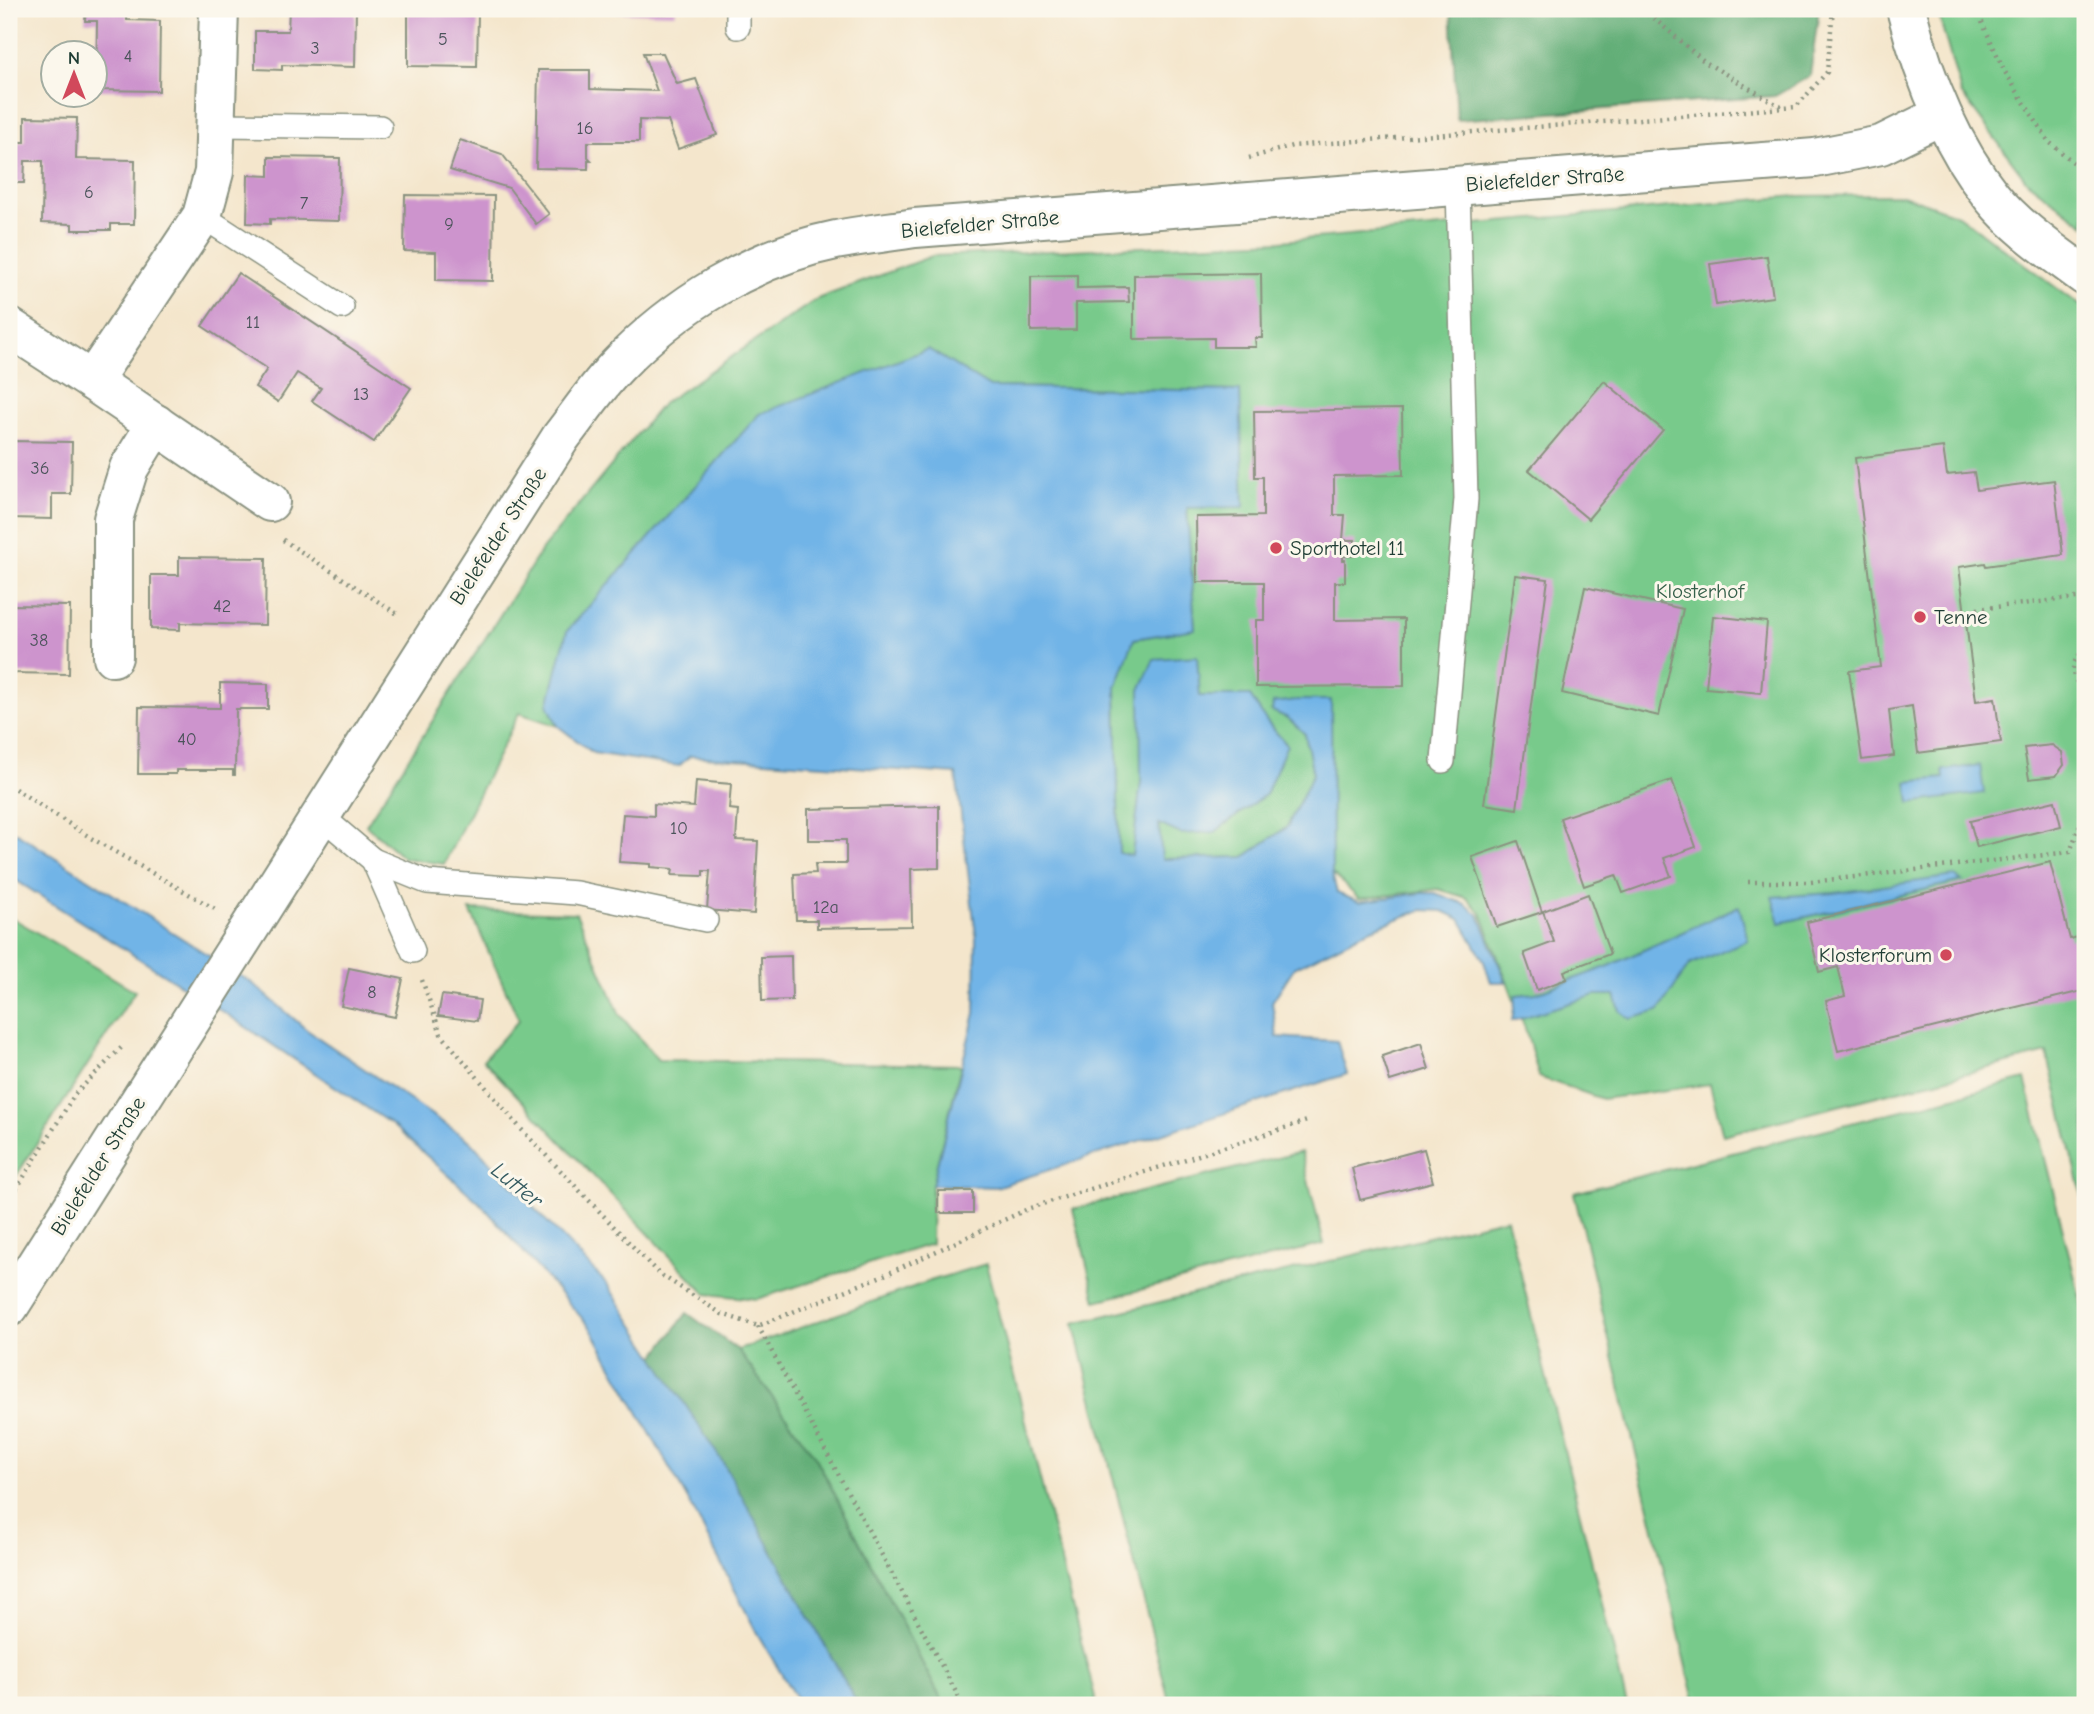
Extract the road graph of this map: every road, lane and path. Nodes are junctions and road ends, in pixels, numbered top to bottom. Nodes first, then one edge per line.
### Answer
1 (219, 9) edge
2 (1643, 9) edge
3 (1833, 9) edge
4 (1906, 9) edge
5 (1976, 9) edge
6 (1783, 108) junction
7 (1942, 115) junction
8 (218, 125) junction
9 (380, 127) dead end
10 (1244, 160) dead end
11 (2085, 172) edge
12 (1458, 186) junction
13 (202, 216) junction
14 (2085, 275) edge
15 (342, 307) dead end
16 (9, 327) edge
17 (92, 381) junction
18 (156, 424) junction
19 (270, 502) joint
20 (2085, 597) edge
21 (1976, 609) dead end
22 (433, 637) junction
23 (2085, 650) edge
24 (113, 657) dead end
25 (2085, 690) edge
26 (1443, 761) dead end
27 (9, 785) edge
28 (2085, 810) edge
29 (320, 815) junction
30 (373, 860) junction
31 (1748, 882) dead end
32 (222, 899) dead end
33 (706, 920) dead end
34 (413, 951) joint
35 (123, 1046) dead end
36 (1307, 1121) dead end
37 (9, 1201) edge
38 (9, 1307) edge
39 (758, 1326) junction
40 (963, 1705) edge

1 - 8 street
2 - 6 path
3 - 6 path
4 - 7 street
5 - 11 path
6 - 10 path
7 - 12 street, Bielefelder Straße
7 - 14 street
8 - 9 lane
8 - 13 street
12 - 22 street, Bielefelder Straße
12 - 26 lane
13 - 15 lane
13 - 17 street
16 - 17 street
17 - 18 street
18 - 19 street
18 - 24 street
19 - 22 path
20 - 21 path
22 - 29 street, Bielefelder Straße
23 - 25 path
27 - 32 path
28 - 31 path
29 - 30 lane
29 - 38 street, Bielefelder Straße
30 - 33 lane
30 - 34 lane
34 - 39 path
35 - 37 path
36 - 39 path
39 - 40 path

